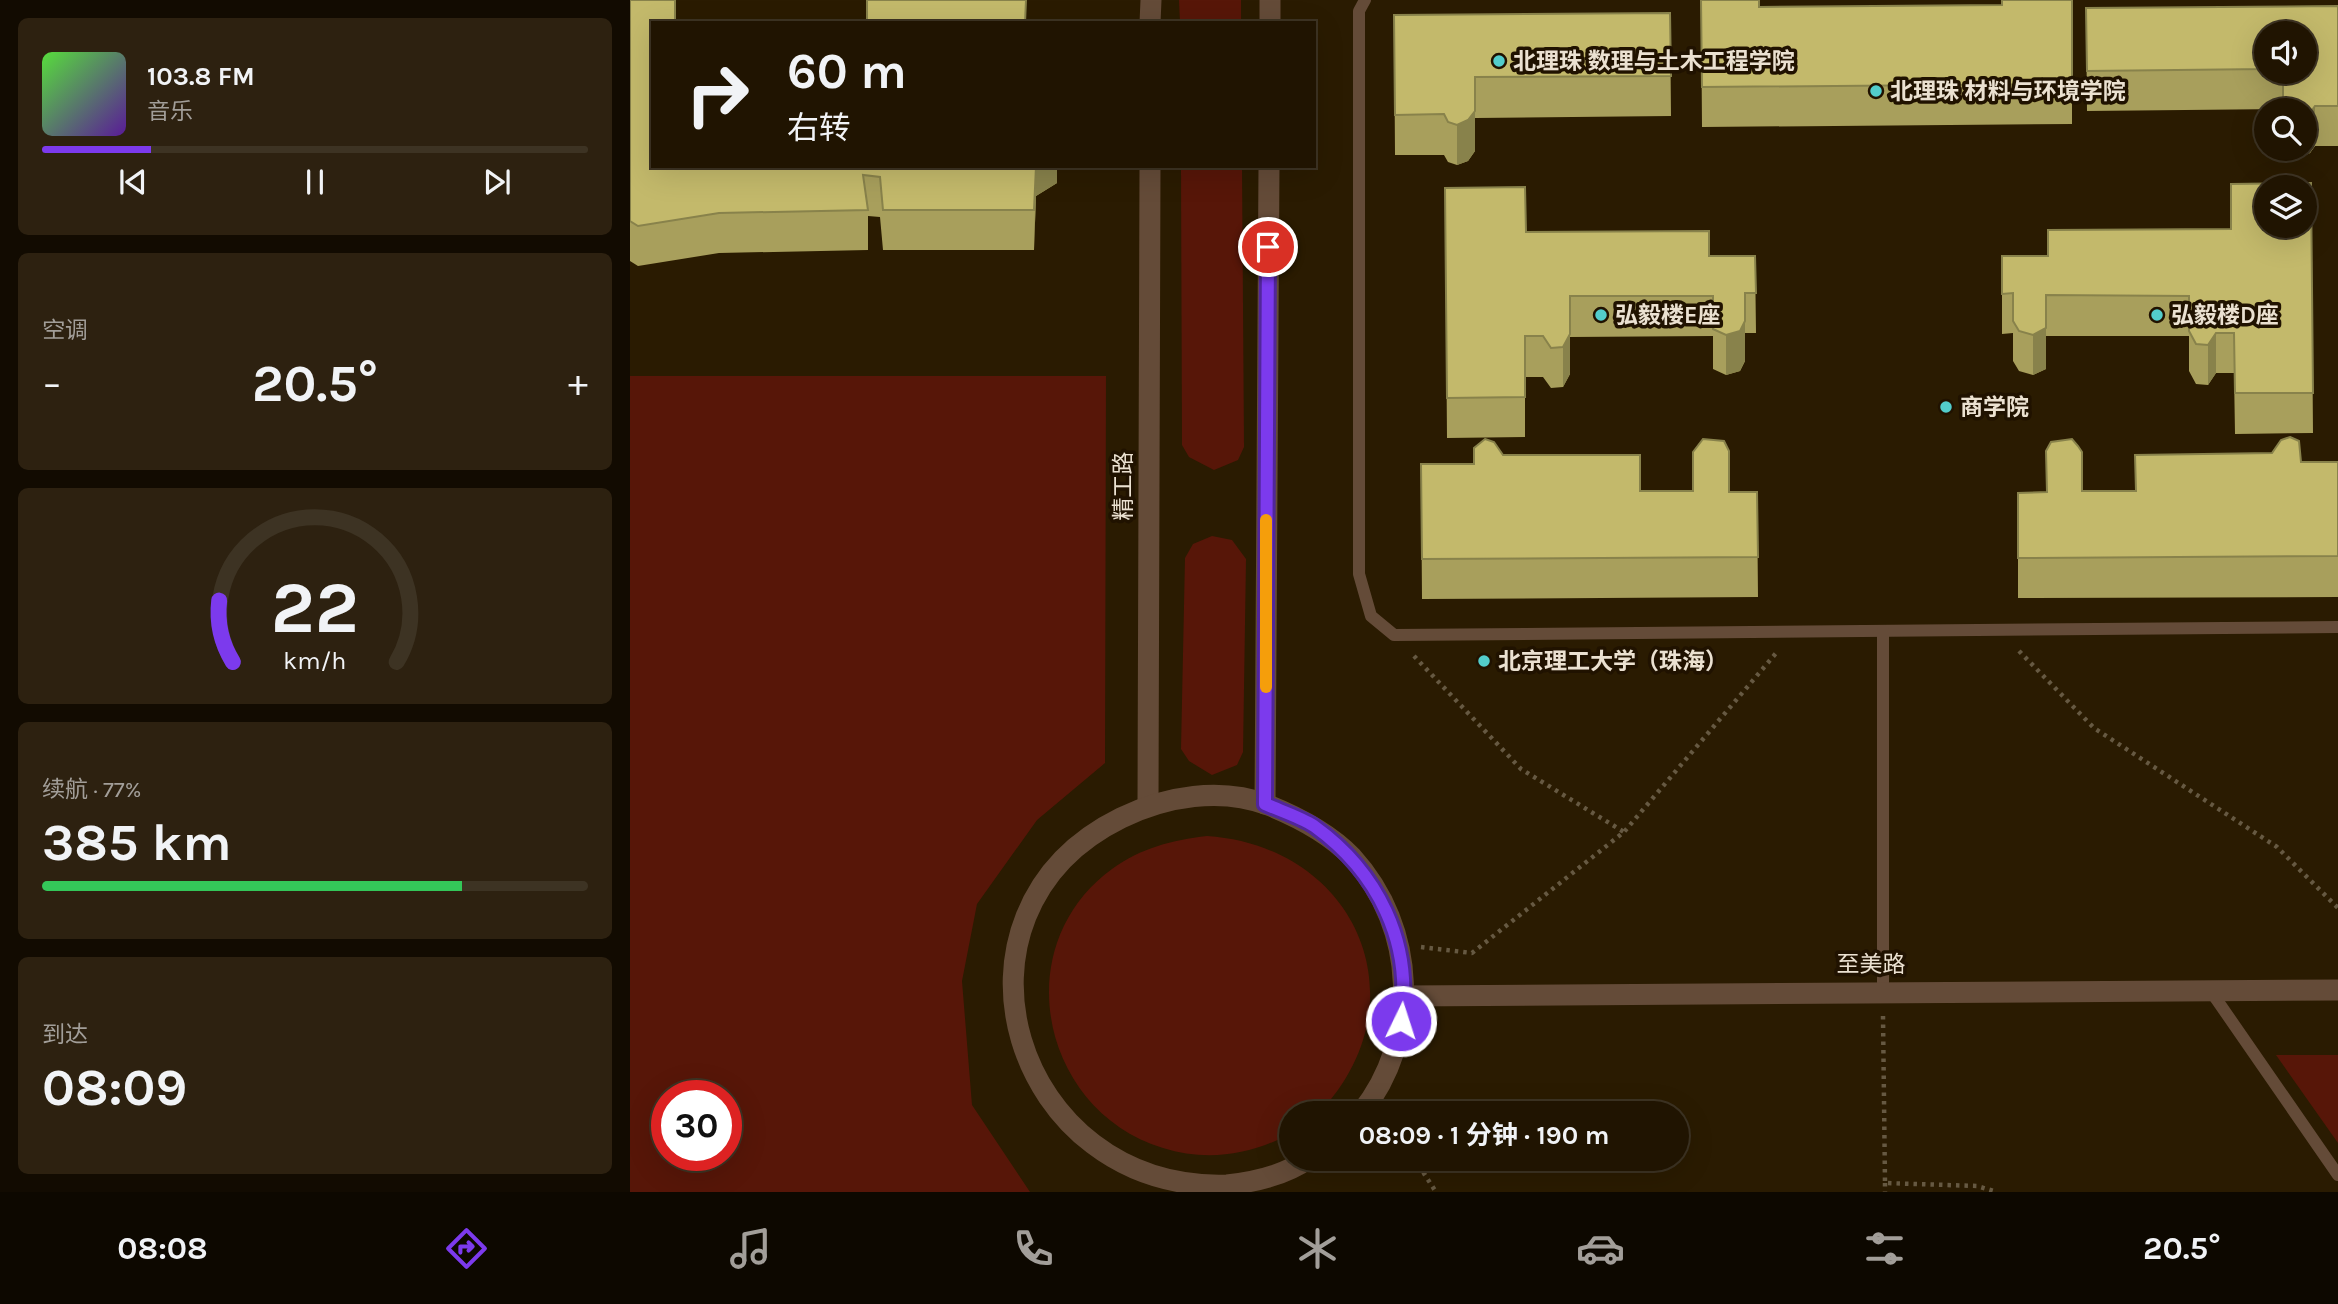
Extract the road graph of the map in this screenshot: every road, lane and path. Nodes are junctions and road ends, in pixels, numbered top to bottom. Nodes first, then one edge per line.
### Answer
1 (1150, 0) edge
2 (1270, 0) edge
3 (1365, 0) edge
4 (1150, 21) edge
5 (1270, 21) edge
6 (1150, 168) edge
7 (1269, 168) edge
8 (2338, 627) edge
9 (1998, 630) junction
10 (1883, 631) junction
11 (1795, 632) junction
12 (1394, 635) junction
13 (1265, 804) junction
14 (1148, 805) junction
15 (1624, 832) junction
16 (2338, 908) edge
17 (1400, 945) junction
18 (1883, 990) junction
19 (2210, 990) junction
20 (2338, 990) edge
21 (1405, 996) junction
22 (1370, 1101) edge
23 (1279, 1171) edge
24 (1422, 1171) edge
25 (2338, 1175) edge
26 (1885, 1183) junction
27 (1202, 1189) edge
28 (1436, 1192) edge
29 (1885, 1192) edge
30 (1997, 1192) edge

1 - 4 street
2 - 5 street
3 - 12 lane
6 - 14 street, 精工路
7 - 13 street
8 - 9 lane
9 - 10 lane
9 - 16 path
10 - 11 lane
10 - 18 lane
11 - 12 lane
11 - 15 path
12 - 15 path
13 - 14 street
13 - 17 street
14 - 27 street
15 - 17 path
17 - 21 street
18 - 19 street, 至美路
18 - 21 street, 至美路
18 - 26 path
19 - 20 street, 至美路
19 - 25 lane
21 - 22 street
23 - 27 street
24 - 28 path
26 - 29 path
26 - 30 path

